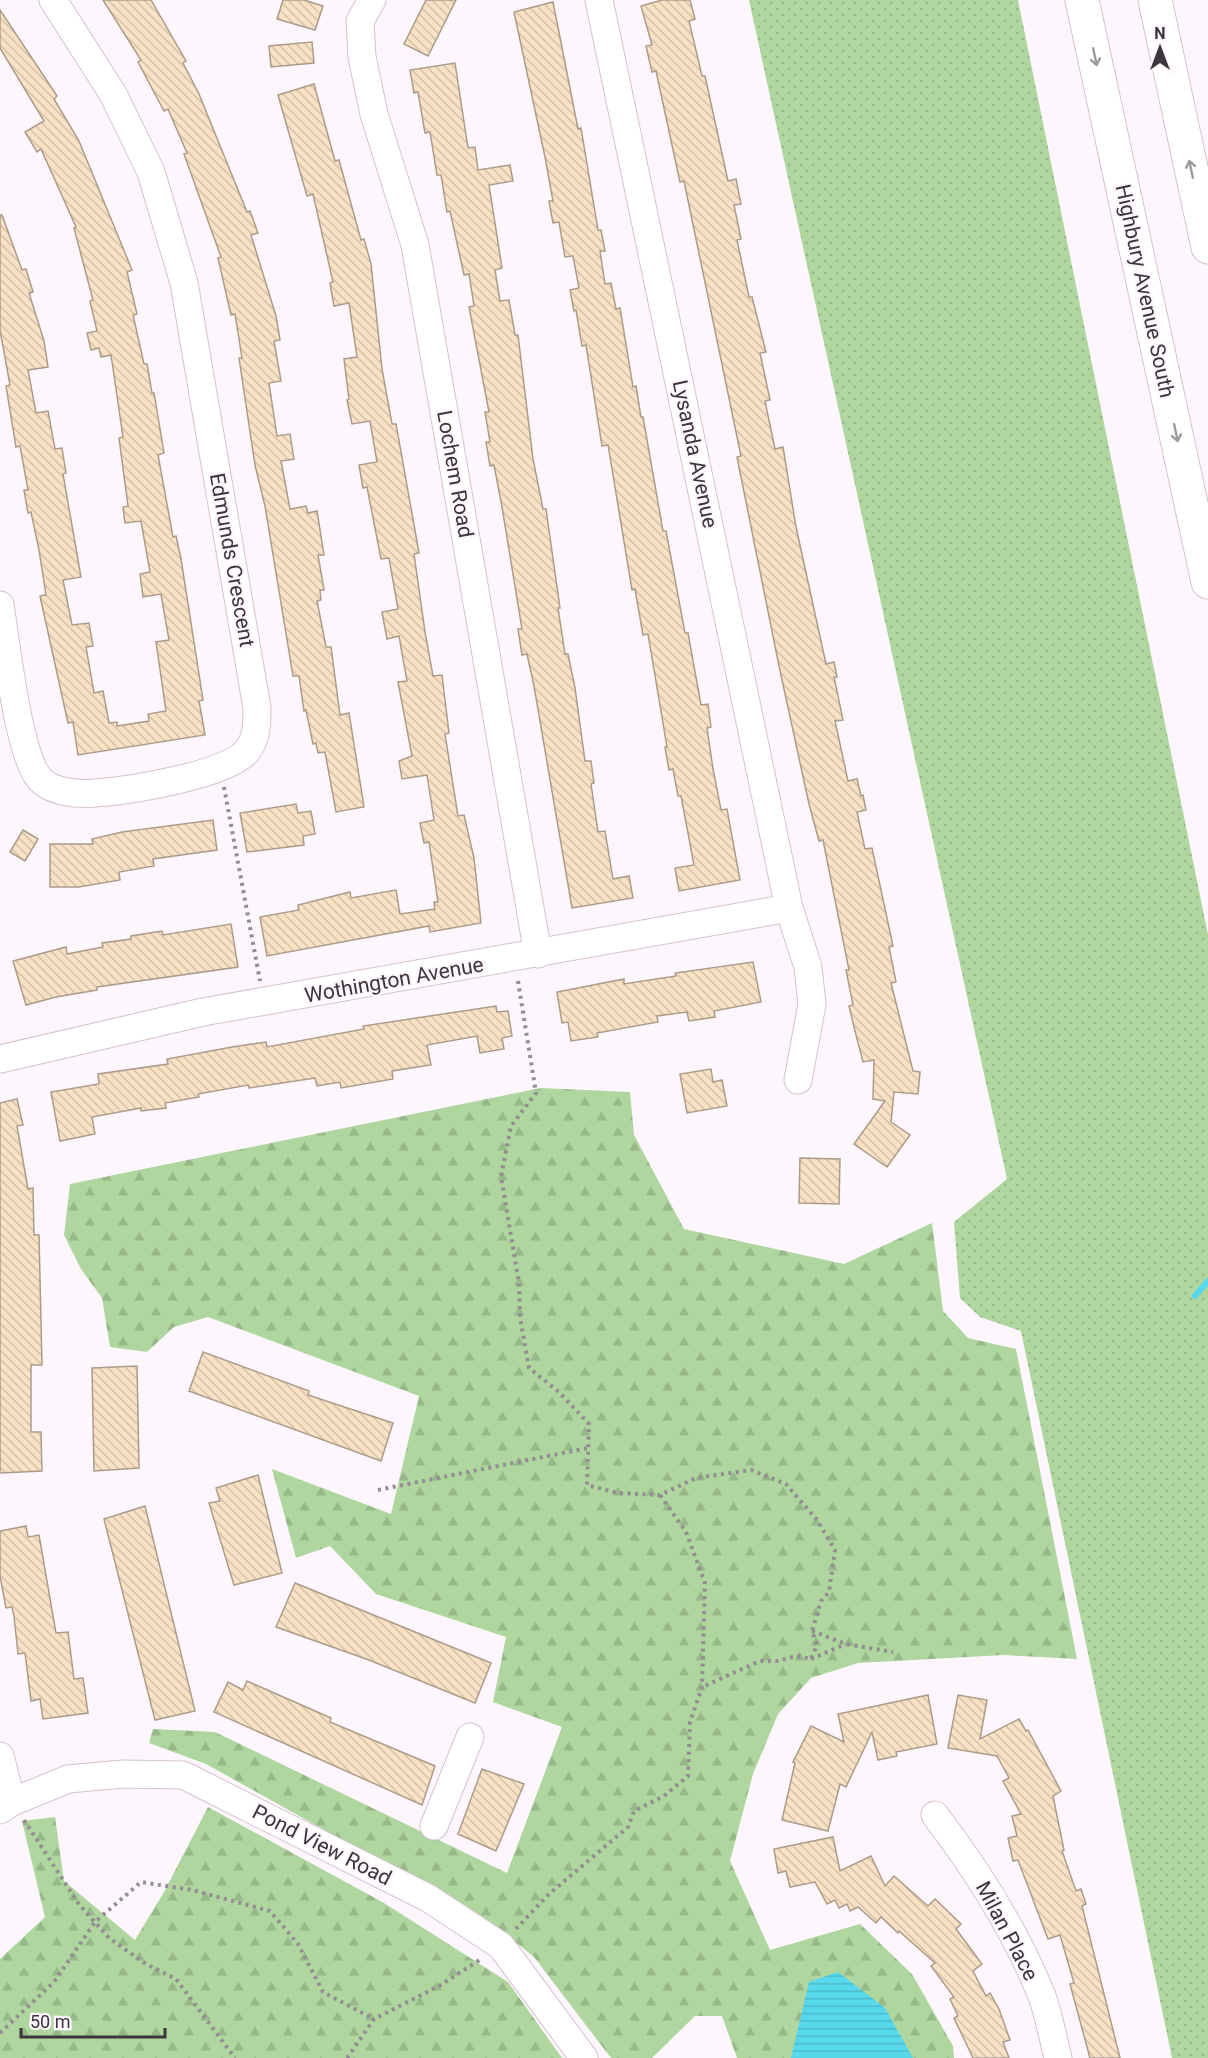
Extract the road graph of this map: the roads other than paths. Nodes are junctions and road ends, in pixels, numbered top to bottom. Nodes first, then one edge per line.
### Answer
1 (53, 0) edge
2 (372, 0) edge
3 (599, 0) edge
4 (1082, 0) edge
5 (1155, 0) edge
6 (1208, 247) edge
7 (1208, 582) edge
8 (0, 605) edge
9 (789, 908) junction
10 (538, 954) junction
11 (0, 1059) edge
12 (798, 1080) dead end
13 (470, 1737) dead end
14 (0, 1756) edge
15 (6, 1806) edge
16 (935, 1815) dead end
17 (434, 1826) dead end
18 (585, 2058) edge
19 (1058, 2058) edge

1 - 8 street, Edmunds Crescent
2 - 10 street, Lochem Road
3 - 9 street, Lysanda Avenue
4 -> 7 highway, Highbury Avenue South
6 -> 5 highway
9 - 10 street, Wothington Avenue
9 - 12 street, Lysanda Avenue
10 - 11 street, Wothington Avenue
13 - 17 street
14 - 15 street
15 - 18 street, Pond View Road
16 - 19 street, Milan Place

